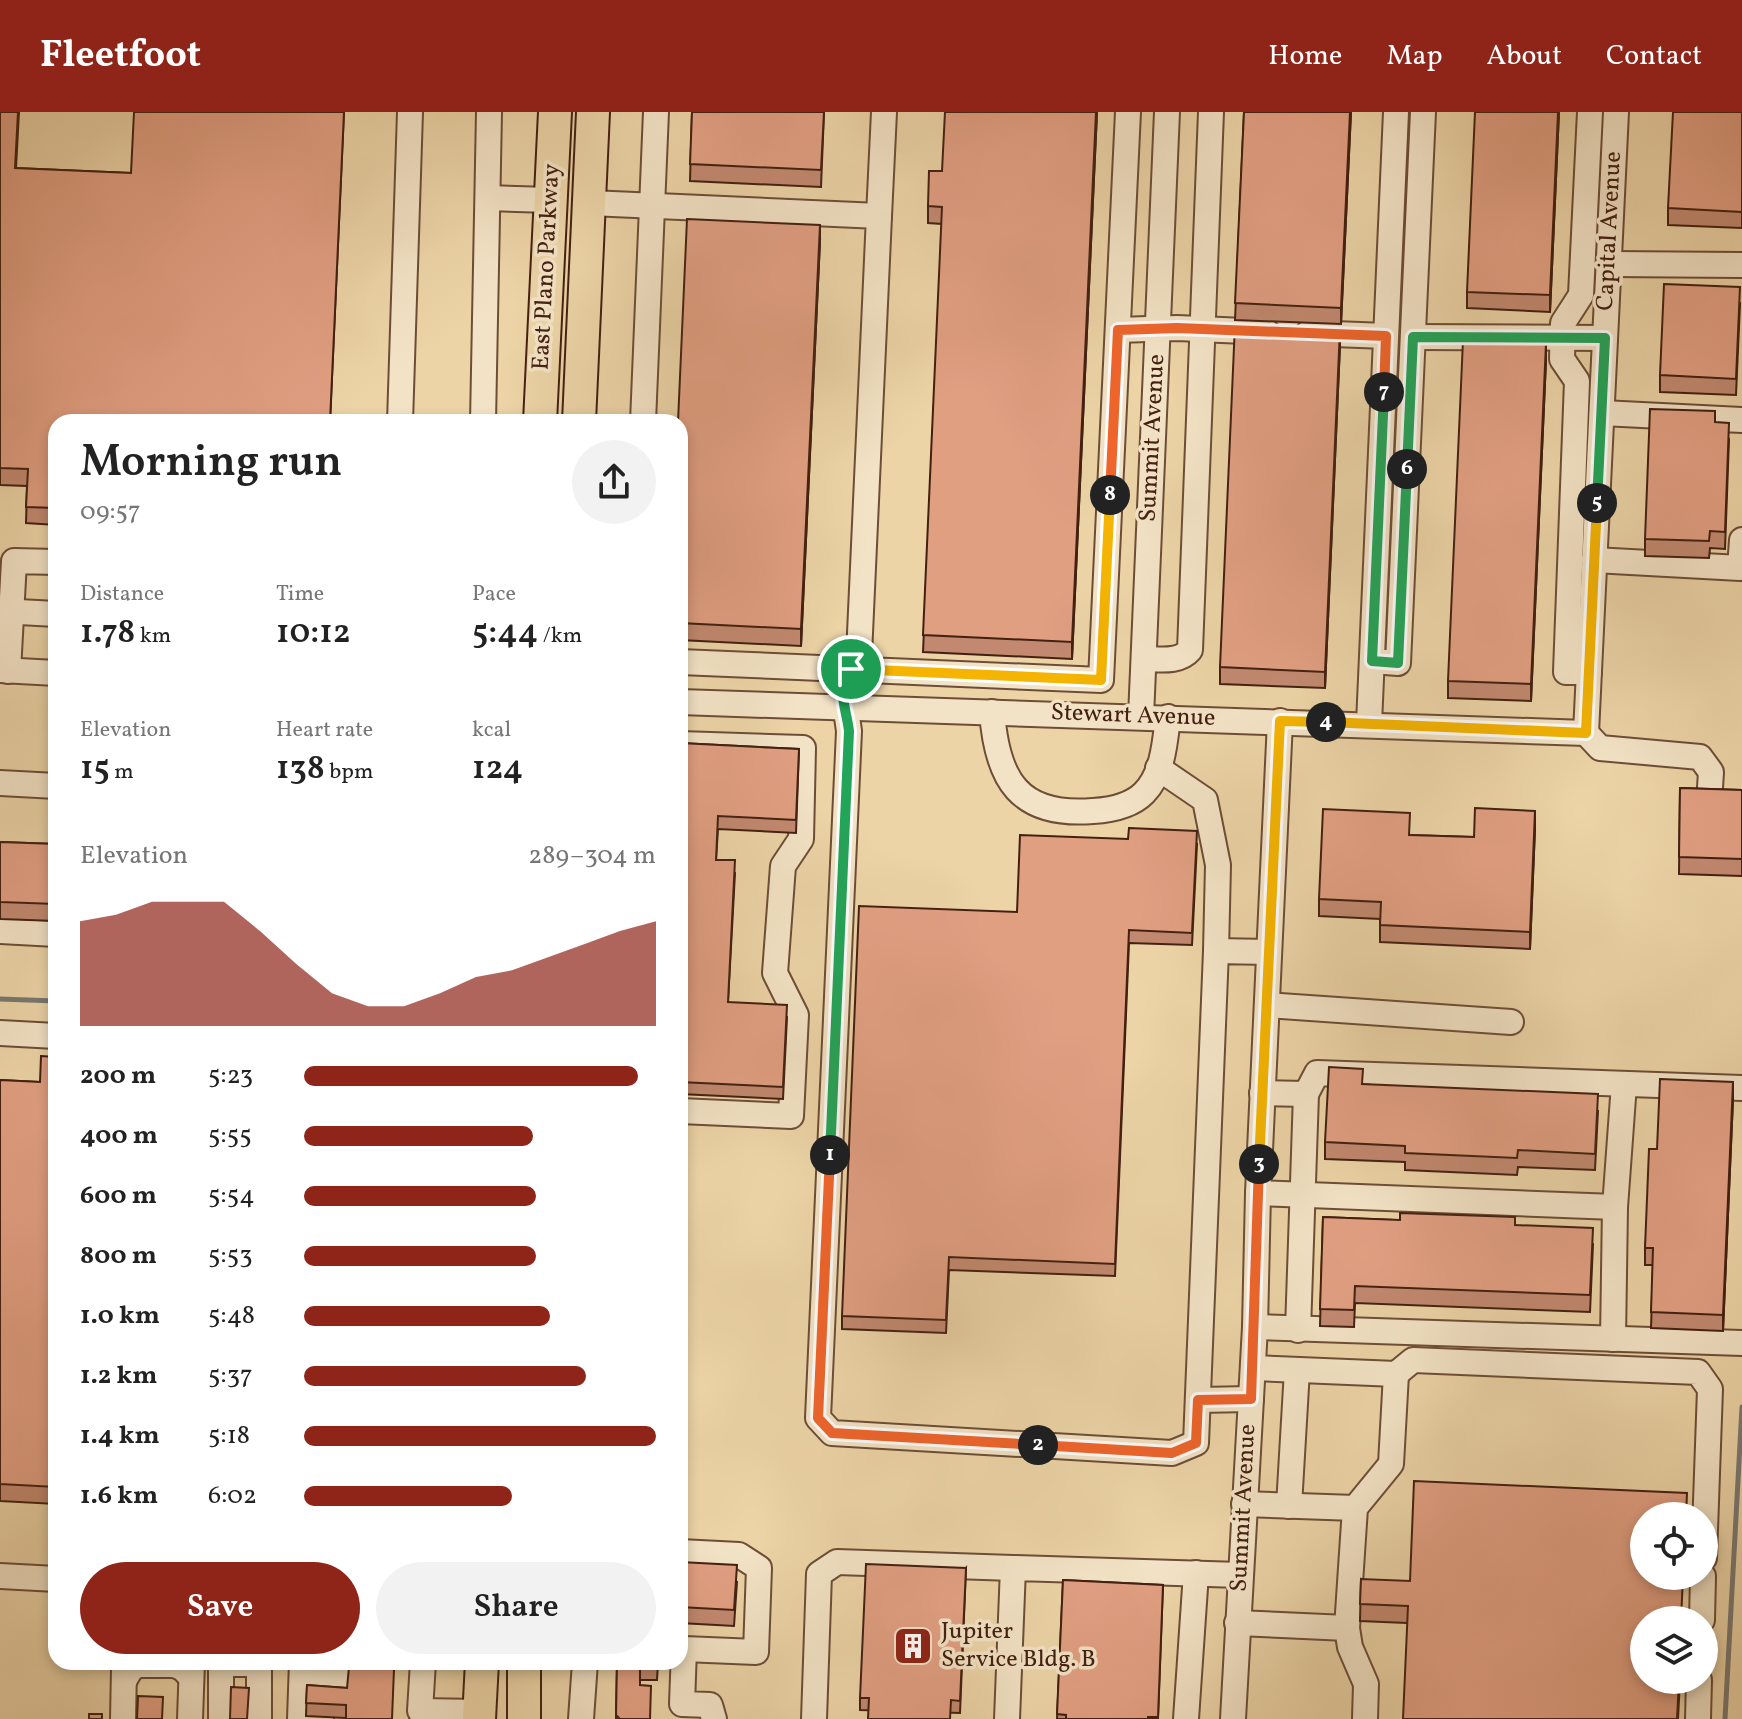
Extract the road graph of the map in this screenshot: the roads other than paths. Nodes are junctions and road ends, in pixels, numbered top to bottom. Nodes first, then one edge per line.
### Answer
1 (410, 112) edge
2 (489, 112) edge
3 (555, 112) edge
4 (593, 112) edge
5 (656, 112) edge
6 (884, 112) edge
7 (1128, 112) edge
8 (1167, 112) edge
9 (1211, 112) edge
10 (1396, 112) edge
11 (1423, 112) edge
12 (1590, 112) edge
13 (1616, 112) edge
14 (488, 198) junction
15 (550, 200) junction
16 (590, 203) junction
17 (652, 206) junction
18 (879, 216) junction
19 (1609, 264) junction
20 (1742, 265) edge
21 (1158, 329) junction
22 (1201, 329) junction
23 (1118, 330) junction
24 (1386, 336) junction
25 (1413, 337) junction
26 (1563, 338) junction
27 (1605, 338) junction
28 (1602, 413) junction
29 (400, 414) edge
30 (483, 414) edge
31 (540, 414) edge
32 (579, 414) edge
33 (643, 414) edge
34 (1742, 420) edge
35 (1742, 540) edge
36 (1107, 554) junction
37 (1148, 554) junction
38 (1594, 560) junction
39 (48, 562) edge
40 (5, 612) edge
41 (48, 614) edge
42 (1144, 659) junction
43 (1372, 661) junction
44 (688, 662) edge
45 (851, 669) junction
46 (4, 671) edge
47 (1589, 672) junction
48 (48, 673) edge
49 (688, 702) edge
50 (810, 706) junction
51 (846, 707) junction
52 (992, 712) junction
53 (1141, 717) junction
54 (1168, 717) junction
55 (1280, 721) junction
56 (1369, 724) junction
57 (1586, 733) junction
58 (688, 744) edge
59 (803, 748) junction
60 (1158, 768) junction
61 (0, 783) edge
62 (48, 786) edge
63 (1709, 803) edge
64 (0, 931) edge
65 (48, 934) edge
66 (1216, 951) junction
67 (1269, 952) junction
68 (1267, 1005) junction
69 (1511, 1022) dead end
70 (0, 1033) edge
71 (48, 1036) edge
72 (1624, 1084) junction
73 (1742, 1088) edge
74 (1262, 1093) junction
75 (1306, 1094) junction
76 (688, 1111) edge
77 (1258, 1193) junction
78 (1305, 1195) junction
79 (1615, 1207) junction
80 (1255, 1327) junction
81 (1298, 1330) junction
82 (1613, 1339) junction
83 (1742, 1343) edge
84 (1253, 1368) junction
85 (1297, 1370) junction
86 (1396, 1374) junction
87 (1251, 1399) junction
88 (1198, 1400) junction
89 (1706, 1502) edge
90 (1244, 1504) junction
91 (1289, 1506) junction
92 (1355, 1508) junction
93 (688, 1552) edge
94 (1013, 1568) junction
95 (1196, 1573) junction
96 (1240, 1575) junction
97 (0, 1576) edge
98 (48, 1579) edge
99 (1237, 1623) junction
100 (1347, 1628) junction
101 (688, 1649) edge
102 (192, 1670) edge
103 (221, 1670) edge
104 (259, 1670) edge
105 (306, 1670) edge
106 (317, 1670) edge
107 (323, 1670) edge
108 (331, 1670) edge
109 (337, 1670) edge
110 (423, 1670) edge
111 (482, 1670) edge
112 (524, 1670) edge
113 (584, 1670) edge
114 (681, 1670) edge
115 (124, 1672) edge
116 (1699, 1694) edge
117 (678, 1708) edge
118 (324, 1712) edge
119 (420, 1715) edge
120 (479, 1716) edge
121 (123, 1719) edge
122 (190, 1719) edge
123 (221, 1719) edge
124 (259, 1719) edge
125 (524, 1719) edge
126 (581, 1719) edge
127 (714, 1719) edge
128 (814, 1719) edge
129 (1007, 1719) edge
130 (1186, 1719) edge
131 (1233, 1719) edge
132 (1365, 1719) edge
133 (1698, 1719) edge

1 - 29 street
2 - 14 street
3 - 15 main road, East Plano Parkway
4 - 16 main road, East Plano Parkway
5 - 17 street
6 - 18 street
7 - 23 street
8 - 21 street, Summit Avenue
9 - 22 street
10 - 24 street
11 - 25 street
12 - 26 street
13 - 19 street, Capital Avenue
14 - 15 street
14 - 30 street
15 - 16 main road
15 - 31 main road, East Plano Parkway
16 - 17 street
16 - 32 main road, East Plano Parkway
17 - 18 street
17 - 33 street
18 - 45 street
19 - 20 street
19 - 27 street, Capital Avenue
21 - 22 street
21 - 23 street
21 - 37 street, Summit Avenue
22 - 24 street
22 - 42 street
23 - 36 street
24 - 43 street
25 - 26 street
25 - 43 street
26 - 27 street
26 - 47 street
27 - 28 street, Capital Avenue
28 - 34 street
28 - 38 street, Capital Avenue
35 - 38 street
36 - 37 street
36 - 45 street
37 - 42 street, Summit Avenue
38 - 47 street, Capital Avenue
39 - 40 street
40 - 41 street
40 - 46 street
42 - 53 street, Summit Avenue
43 - 56 street
44 - 45 street
45 - 51 street
46 - 48 street
47 - 57 street, Capital Avenue
49 - 50 street, Stewart Avenue
50 - 51 street, Stewart Avenue
50 - 59 street
51 - 52 street, Stewart Avenue
51 - 88 street
52 - 53 street, Stewart Avenue
52 - 60 street
53 - 54 street, Stewart Avenue
54 - 55 street, Stewart Avenue
54 - 60 street
55 - 56 street, Stewart Avenue
55 - 67 street, Summit Avenue
56 - 57 street, Stewart Avenue
57 - 63 street
58 - 59 street
59 - 76 street
60 - 66 street
61 - 62 street
64 - 65 street
66 - 67 street
66 - 88 street
67 - 68 street, Summit Avenue
68 - 69 street
68 - 74 street, Summit Avenue
70 - 71 street
72 - 73 street
72 - 75 street
72 - 79 street
74 - 75 street
74 - 77 street, Summit Avenue
75 - 78 street
77 - 78 street
77 - 80 street, Summit Avenue
78 - 79 street
78 - 81 street
79 - 82 street
80 - 81 street
80 - 84 street, Summit Avenue
81 - 82 street
82 - 83 street
84 - 85 street
84 - 87 street, Summit Avenue
85 - 86 street
85 - 91 street
86 - 89 street
86 - 92 street
87 - 88 street
87 - 90 street, Summit Avenue
90 - 91 street
90 - 96 street, Summit Avenue
91 - 92 street
92 - 100 street
93 - 101 street
94 - 95 street
94 - 128 street
94 - 129 street
95 - 96 street
95 - 130 street
96 - 99 street, Summit Avenue
97 - 98 street
99 - 100 street
99 - 131 street, Summit Avenue
100 - 132 street
102 - 122 street
103 - 123 street
104 - 124 street
105 - 118 street
106 - 118 street
107 - 118 street
108 - 118 street
109 - 118 street
110 - 119 street
111 - 120 main road
112 - 125 main road
113 - 126 street
114 - 117 street
115 - 121 street
116 - 133 street
117 - 127 street
119 - 120 street

